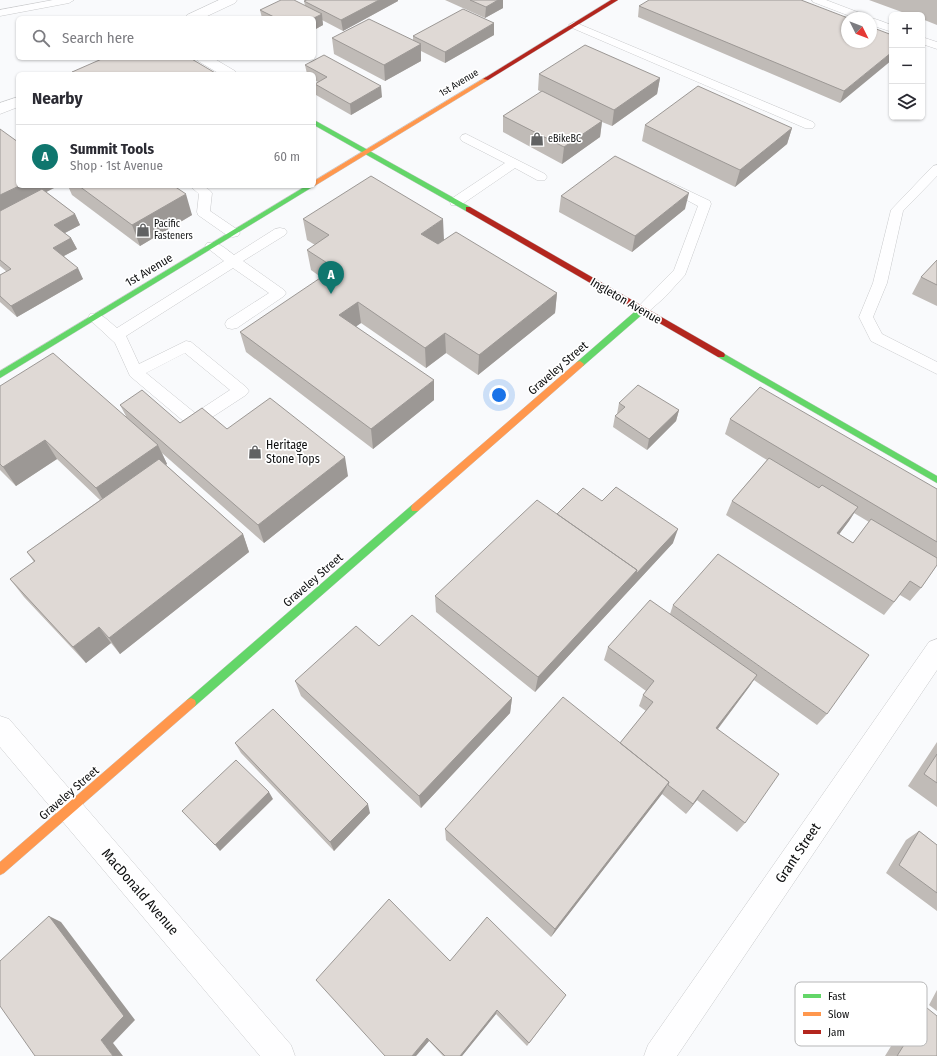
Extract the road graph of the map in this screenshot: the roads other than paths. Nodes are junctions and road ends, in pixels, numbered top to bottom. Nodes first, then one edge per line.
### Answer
1 (68, 0) edge
2 (230, 0) edge
3 (615, 0) edge
4 (817, 0) edge
5 (848, 12) edge
6 (0, 13) edge
7 (196, 16) edge
8 (877, 23) edge
9 (574, 25) junction
10 (889, 28) edge
11 (925, 41) edge
12 (937, 46) edge
13 (206, 60) edge
14 (226, 72) edge
15 (16, 102) edge
16 (0, 110) edge
17 (316, 123) edge
18 (809, 125) dead end
19 (466, 138) dead end
20 (367, 152) junction
21 (514, 163) junction
22 (937, 169) edge
23 (541, 177) dead end
24 (659, 181) edge
25 (316, 183) edge
26 (199, 188) edge
27 (308, 188) edge
28 (456, 202) junction
29 (191, 203) dead end
30 (203, 212) junction
31 (280, 232) dead end
32 (233, 233) junction
33 (212, 246) junction
34 (233, 261) junction
35 (642, 310) junction
36 (95, 318) junction
37 (232, 324) dead end
38 (117, 335) junction
39 (937, 369) edge
40 (134, 372) junction
41 (0, 375) edge
42 (937, 480) edge
43 (937, 650) edge
44 (0, 728) edge
45 (69, 808) junction
46 (0, 868) edge
47 (280, 1056) edge
48 (659, 1056) edge

1 - 6 lane
2 - 7 street
3 - 9 street, 1st Avenue
4 - 5 lane
8 - 10 lane
9 - 18 lane
9 - 20 street, 1st Avenue
11 - 12 lane
13 - 14 street
15 - 16 street
17 - 20 street, Ingleton Avenue
19 - 21 lane
20 - 25 street, 1st Avenue
20 - 28 street, Ingleton Avenue
21 - 23 lane
21 - 28 lane
22 - 39 lane
24 - 35 lane
26 - 30 lane
27 - 32 street, 1st Avenue
28 - 35 street, Ingleton Avenue
29 - 30 lane
30 - 32 lane
31 - 34 lane
32 - 33 street, 1st Avenue
33 - 34 lane
33 - 36 street, 1st Avenue
34 - 37 lane
34 - 38 lane
35 - 42 street, Ingleton Avenue
35 - 45 street, Graveley Street
36 - 38 lane
36 - 41 street, 1st Avenue
38 - 40 lane
40 - 40 lane
43 - 48 street, Grant Street
44 - 45 street, MacDonald Avenue
45 - 46 street, Graveley Street
45 - 47 street, MacDonald Avenue

